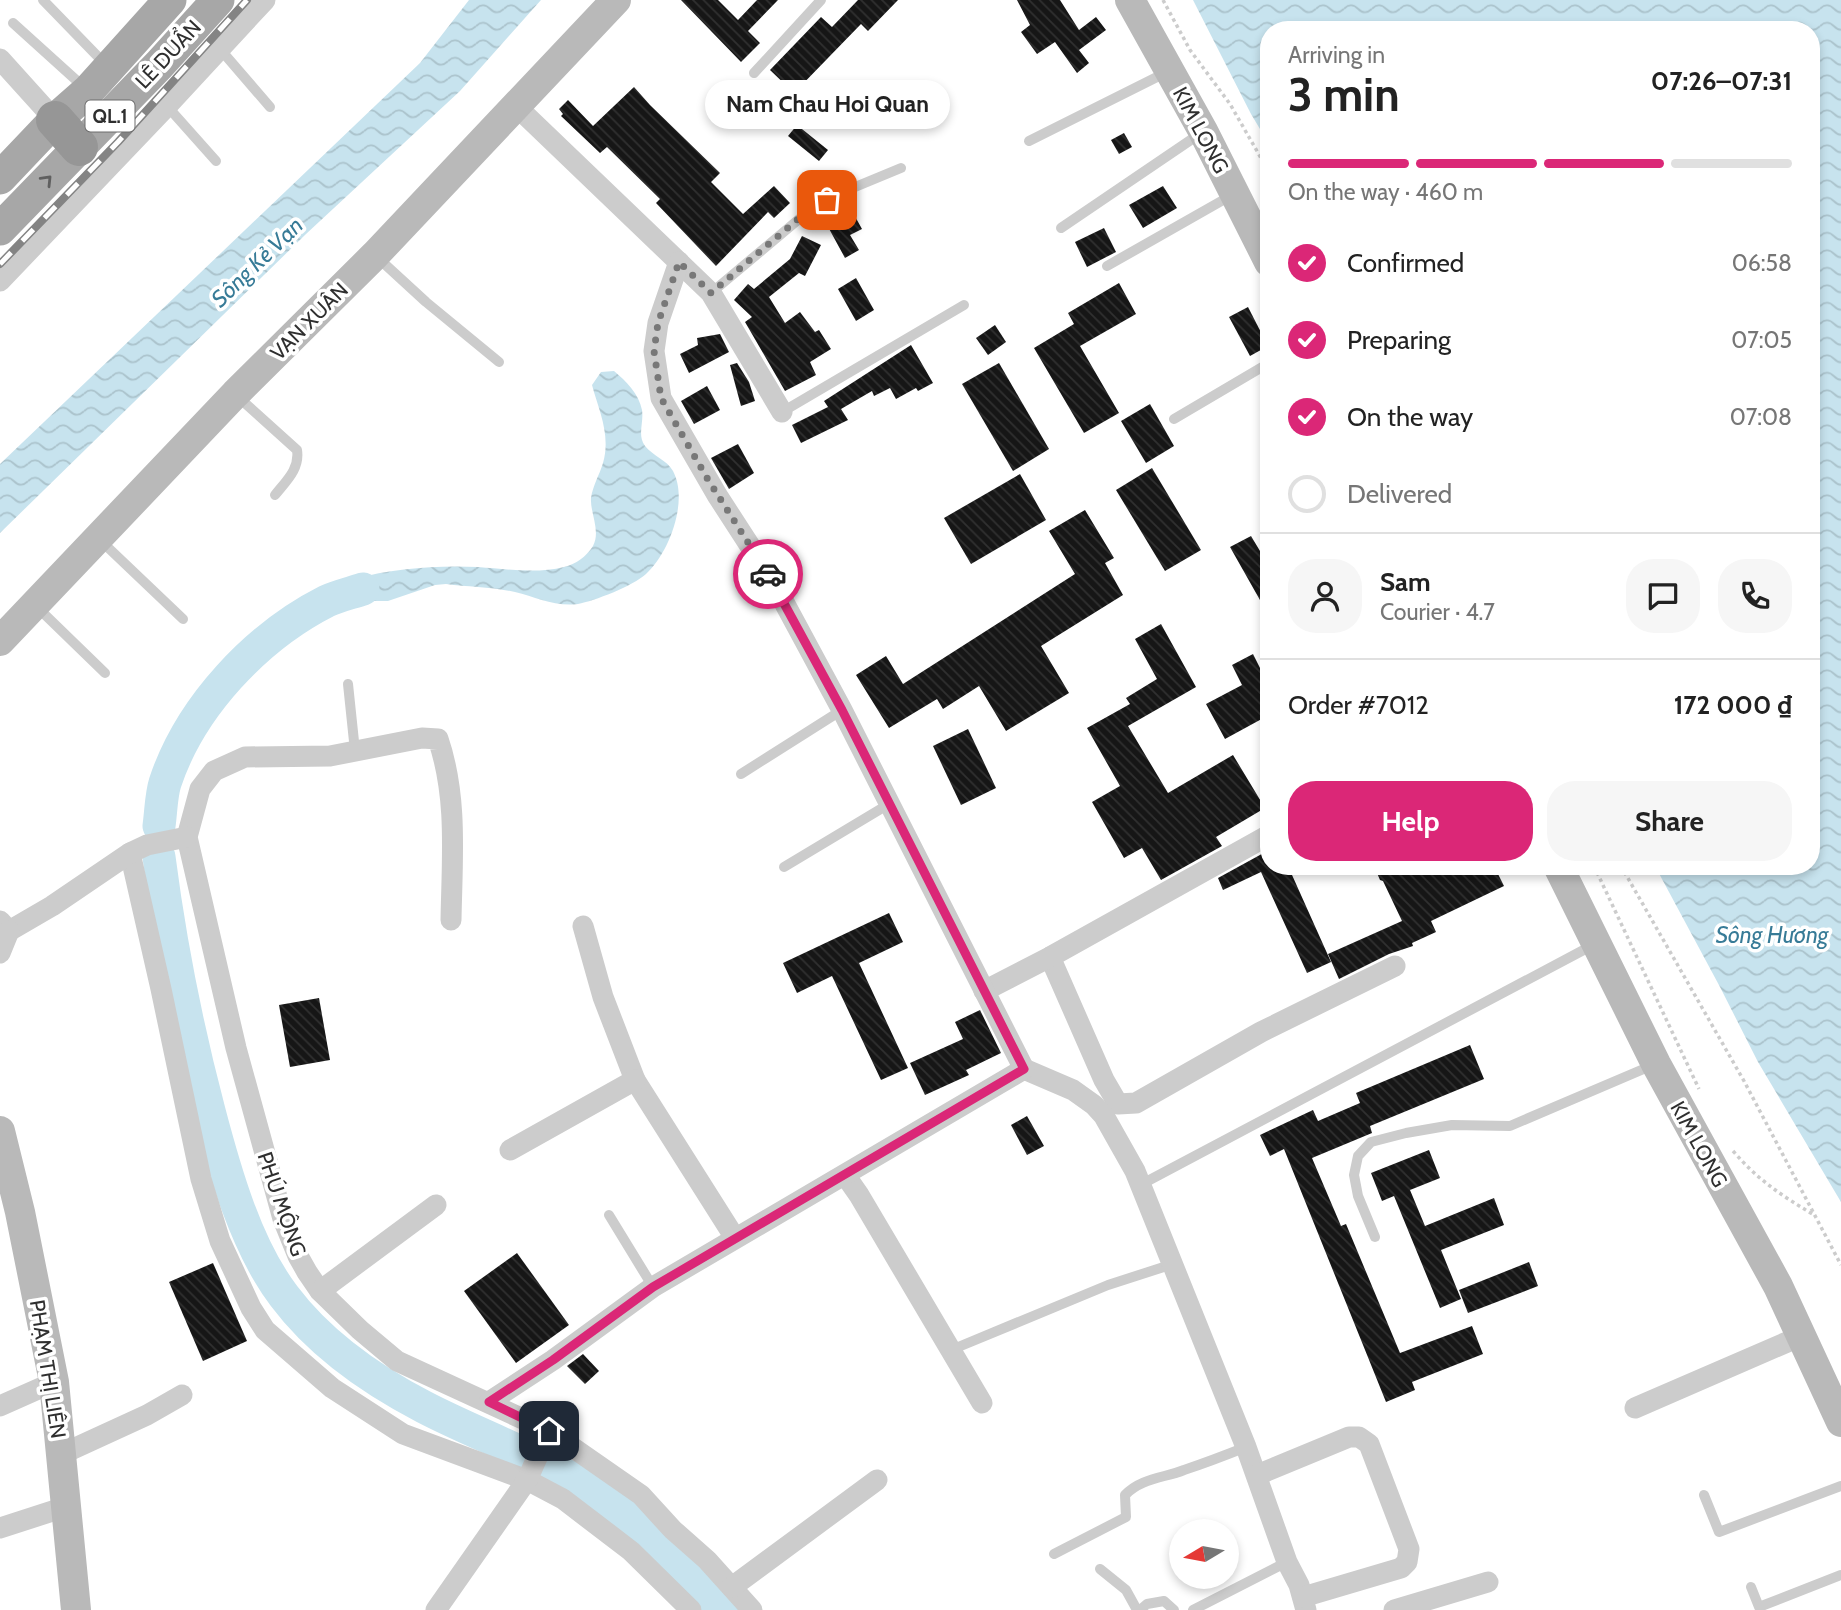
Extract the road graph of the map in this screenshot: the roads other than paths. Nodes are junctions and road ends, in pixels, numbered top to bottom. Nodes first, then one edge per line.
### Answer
1 (43, 0) edge
2 (170, 0) edge
3 (218, 0) edge
4 (265, 0) edge
5 (617, 0) edge
6 (821, 0) edge
7 (1130, 0) edge
8 (13, 23) dead end
9 (220, 49) junction
10 (0, 59) edge
11 (1170, 71) junction
12 (754, 73) dead end
13 (99, 79) junction
14 (167, 106) junction
15 (516, 106) junction
16 (270, 107) dead end
17 (1203, 131) junction
18 (67, 134) junction
19 (1029, 141) dead end
20 (216, 161) dead end
21 (901, 168) dead end
22 (0, 178) edge
23 (1234, 194) junction
24 (1061, 228) dead end
25 (0, 229) edge
26 (1260, 245) edge
27 (375, 255) junction
28 (679, 262) junction
29 (1107, 266) dead end
30 (0, 281) edge
31 (711, 293) junction
32 (964, 305) dead end
33 (499, 362) dead end
34 (1260, 368) edge
35 (235, 394) junction
36 (782, 412) joint
37 (1174, 419) dead end
38 (275, 495) dead end
39 (97, 537) junction
40 (35, 605) junction
41 (183, 619) dead end
42 (0, 641) edge
43 (105, 673) dead end
44 (348, 684) dead end
45 (842, 710) junction
46 (355, 751) junction
47 (741, 774) dead end
48 (889, 804) junction
49 (187, 837) junction
50 (1260, 840) edge
51 (130, 853) junction
52 (784, 867) dead end
53 (1562, 875) edge
54 (451, 920) dead end
55 (4, 926) edge
56 (583, 926) dead end
57 (1596, 944) junction
58 (0, 953) edge
59 (1050, 957) junction
60 (1395, 966) dead end
61 (984, 991) junction
62 (1656, 1064) junction
63 (1024, 1069) junction
64 (635, 1080) junction
65 (0, 1131) edge
66 (510, 1150) dead end
67 (845, 1175) junction
68 (1142, 1184) junction
69 (436, 1205) dead end
70 (609, 1215) dead end
71 (10, 1216) edge
72 (1375, 1237) dead end
73 (736, 1238) junction
74 (1173, 1264) junction
75 (653, 1287) junction
76 (320, 1291) junction
77 (1801, 1336) junction
78 (951, 1350) junction
79 (54, 1382) junction
80 (182, 1395) dead end
81 (489, 1402) junction
82 (982, 1404) dead end
83 (0, 1406) edge
84 (1635, 1408) dead end
85 (1841, 1422) edge
86 (546, 1438) junction
87 (1246, 1447) junction
88 (62, 1454) junction
89 (529, 1475) junction
90 (1257, 1475) junction
91 (877, 1480) dead end
92 (1841, 1486) edge
93 (1704, 1495) dead end
94 (65, 1507) junction
95 (0, 1528) edge
96 (1054, 1554) dead end
97 (1287, 1562) junction
98 (1100, 1569) dead end
99 (1841, 1575) edge
100 (1488, 1582) dead end
101 (732, 1587) junction
102 (1751, 1587) dead end
103 (1305, 1604) edge
104 (76, 1610) edge
105 (436, 1610) edge
106 (691, 1610) edge
107 (752, 1610) edge
108 (1138, 1610) edge
109 (1174, 1610) edge
110 (1193, 1610) edge
111 (1394, 1610) edge

1 - 13 lane
2 - 13 main road, LÊ DUẨN / QL.1
3 - 18 main road, LÊ DUẨN / QL.1
4 - 9 street
5 - 15 street, VẠN XUÂN
6 - 12 lane
7 - 11 street, KIM LONG
8 - 13 lane
9 - 14 street
9 - 16 lane
10 - 18 street
11 - 17 street, KIM LONG
11 - 19 lane
13 - 18 main road, LÊ DUẨN / QL.1
14 - 20 lane
14 - 30 street
15 - 27 street, VẠN XUÂN
15 - 28 street
17 - 23 street, KIM LONG
17 - 24 lane
18 - 22 main road, LÊ DUẨN / QL.1
25 -> 18 main road, LÊ DUẨN / QL.1
21 - 31 lane
23 - 26 street, KIM LONG
23 - 29 lane
27 - 33 lane
27 - 35 street, VẠN XUÂN
28 - 31 street
28 - 45 street
31 - 36 street
32 - 36 lane
34 - 37 lane
35 - 38 lane
35 - 39 street, VẠN XUÂN
39 - 40 street, VẠN XUÂN
39 - 41 lane
40 - 42 street, VẠN XUÂN
40 - 43 lane
44 - 46 lane
45 - 47 lane
45 - 48 street
46 - 49 street
46 - 54 street
48 - 52 lane
48 - 61 street
49 - 51 street
49 - 76 street, PHÚ MỘNG
50 - 59 street
51 - 55 street
51 - 89 street
53 - 57 street, KIM LONG
55 - 58 street
56 - 64 street
57 - 62 street, KIM LONG
57 - 68 lane
59 - 60 street
59 - 61 street
61 - 63 street
62 - 72 lane
62 - 77 street, KIM LONG
63 - 67 street
63 - 68 street
64 - 66 street
64 - 73 street
65 - 71 street, PHẠM THỊ LIÊN
67 - 73 street
67 - 78 street
68 - 74 street
69 - 76 street
70 - 75 lane
71 - 79 street, PHẠM THỊ LIÊN
73 - 75 street
74 - 78 lane
74 - 87 street
75 - 81 street
76 - 81 street, PHÚ MỘNG
77 - 84 street
77 - 85 street, KIM LONG
78 - 82 street
79 - 83 street
79 - 88 street, PHẠM THỊ LIÊN
80 - 88 street
81 - 86 street, PHÚ MỘNG
86 - 89 street
86 - 101 street, PHÚ MỘNG
87 - 90 street
87 - 96 lane
88 - 94 street, PHẠM THỊ LIÊN
89 - 105 street
89 - 106 street
90 - 97 street
90 - 103 street
91 - 101 street
92 - 93 lane
94 - 95 street
94 - 104 street, PHẠM THỊ LIÊN
97 - 103 street
97 - 110 lane
98 - 108 lane
99 - 102 lane
100 - 111 street
101 - 107 street, PHÚ MỘNG
108 - 109 lane

